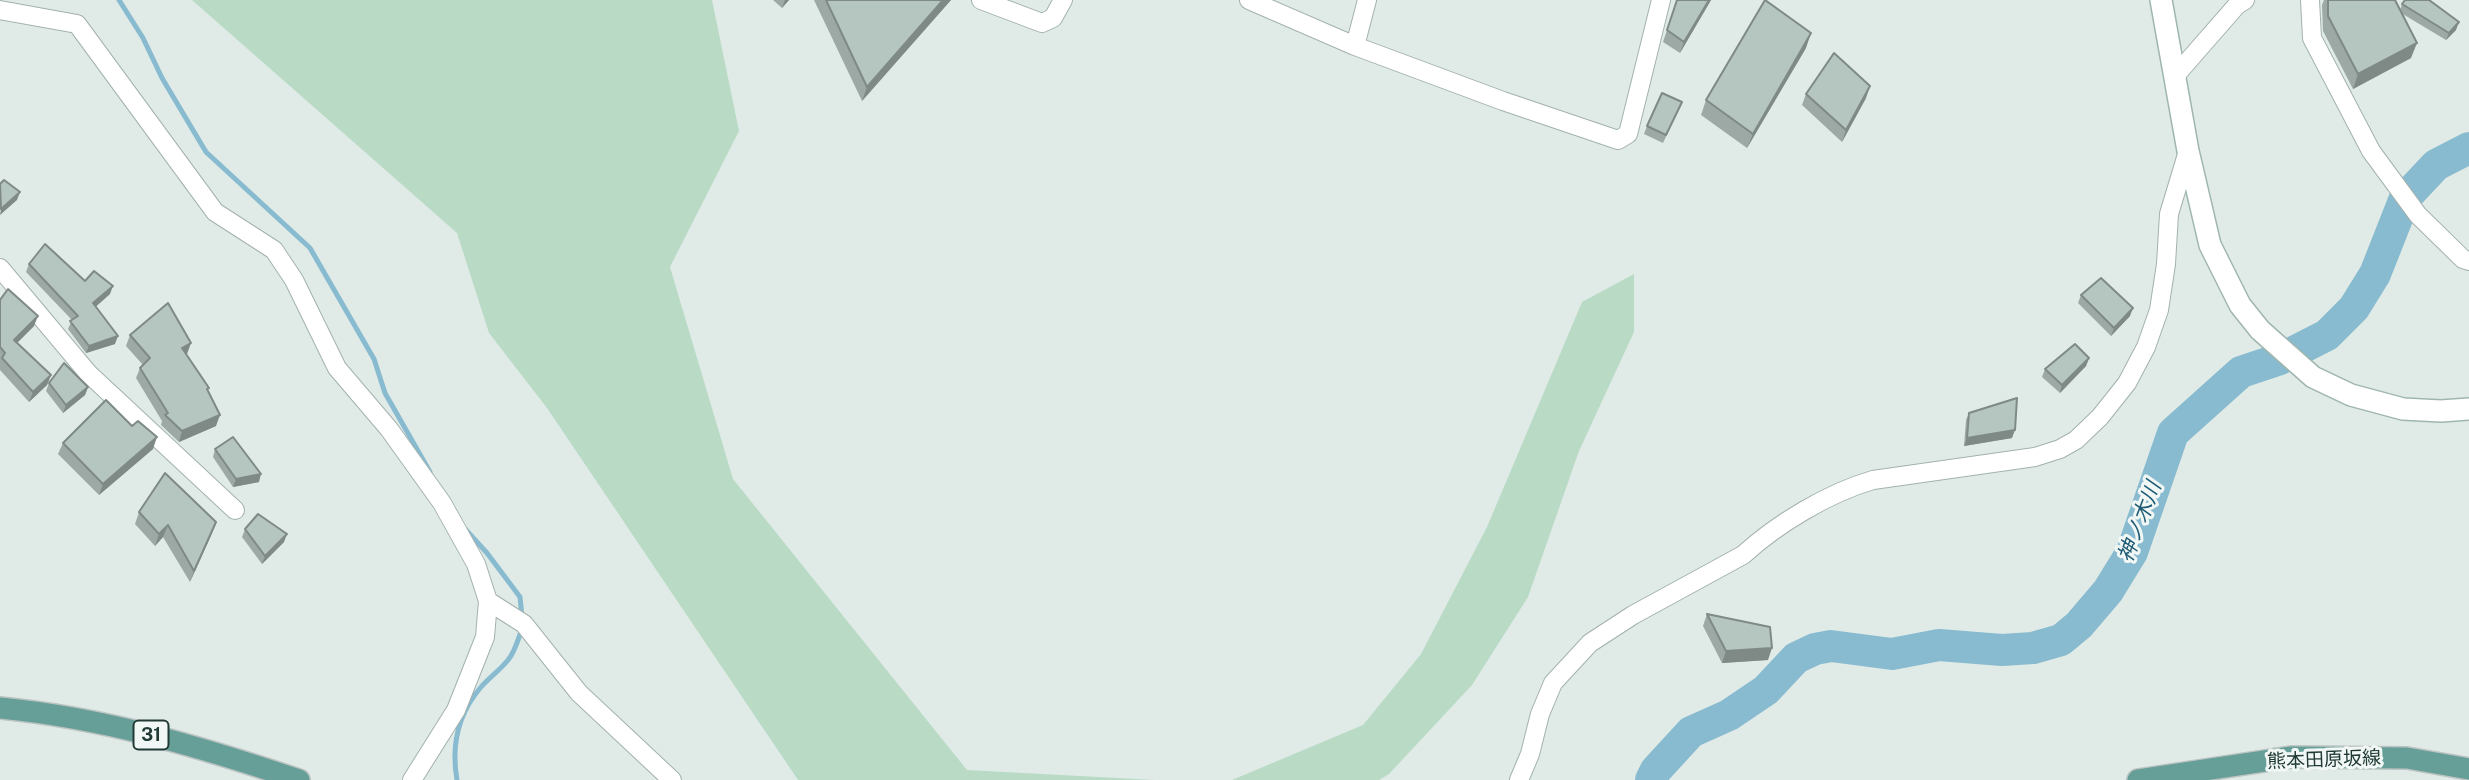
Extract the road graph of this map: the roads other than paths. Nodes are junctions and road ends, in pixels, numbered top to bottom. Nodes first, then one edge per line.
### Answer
1 (981, 0) edge
2 (1063, 0) edge
3 (1249, 0) edge
4 (1367, 0) edge
5 (1661, 0) edge
6 (2161, 0) edge
7 (2245, 0) edge
8 (2310, 0) edge
9 (0, 10) edge
10 (1355, 47) junction
11 (2175, 76) junction
12 (2188, 151) junction
13 (2469, 261) edge
14 (0, 268) edge
15 (2469, 410) edge
16 (235, 510) dead end
17 (488, 601) junction
18 (0, 708) edge
19 (2469, 769) edge
20 (299, 780) edge
21 (412, 780) edge
22 (673, 780) edge
23 (1519, 780) edge
24 (2138, 780) edge

1 - 2 street
3 - 10 street
4 - 10 street
5 - 10 street
6 - 11 street
7 - 11 street
8 - 13 street
9 - 17 street
11 - 12 street
12 - 15 street
12 - 23 street
14 - 16 street
17 - 21 street
17 - 22 street
18 - 20 main road, 31
19 - 24 main road, 熊本田原坂線

